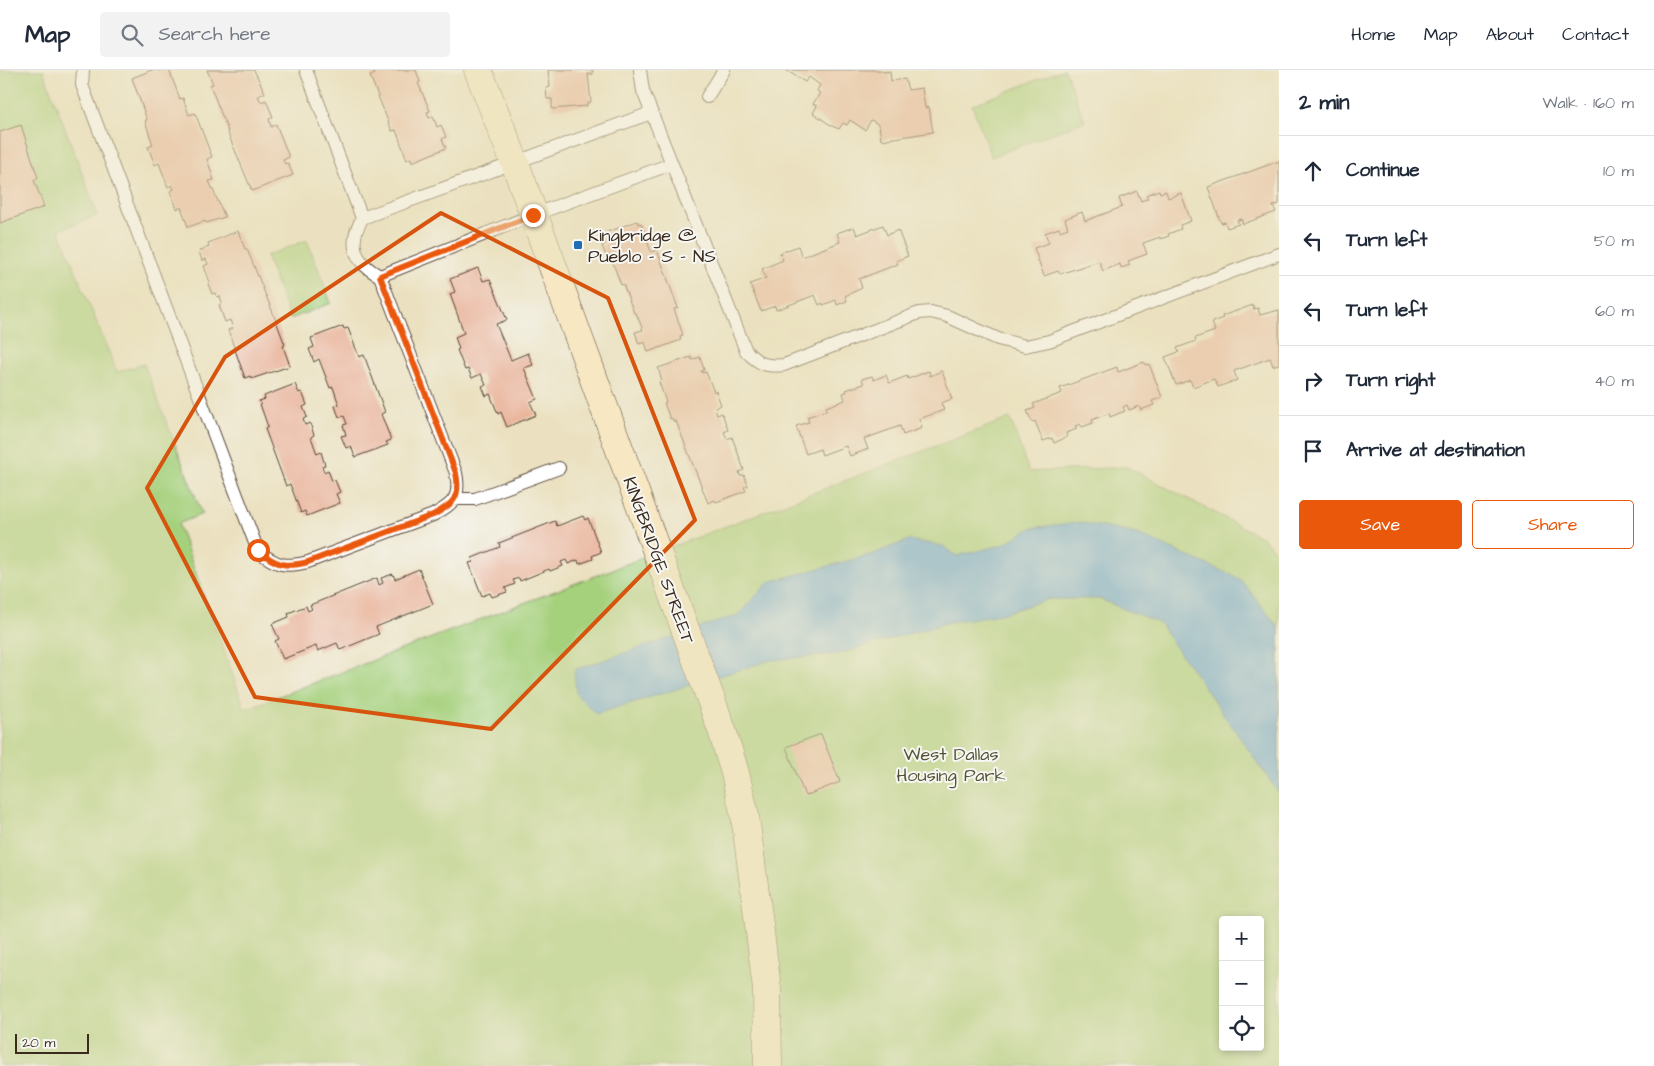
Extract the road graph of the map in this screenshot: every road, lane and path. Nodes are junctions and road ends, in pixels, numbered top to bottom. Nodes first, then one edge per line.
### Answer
1 (83, 70) edge
2 (306, 70) edge
3 (478, 70) edge
4 (640, 70) edge
5 (724, 70) edge
6 (707, 97) dead end
7 (652, 113) junction
8 (515, 164) junction
9 (671, 164) junction
10 (533, 215) junction
11 (362, 218) junction
12 (1279, 254) edge
13 (380, 276) junction
14 (559, 468) dead end
15 (455, 499) junction
16 (768, 1066) edge

1 - 15 lane
2 - 11 lane
3 - 8 street, KINGBRIDGE STREET
4 - 7 lane
5 - 6 lane
7 - 8 lane
7 - 9 lane
8 - 10 street, KINGBRIDGE STREET
8 - 11 lane
9 - 10 lane
9 - 12 lane
10 - 13 lane
10 - 16 street, KINGBRIDGE STREET
11 - 13 lane
13 - 15 lane
14 - 15 lane

